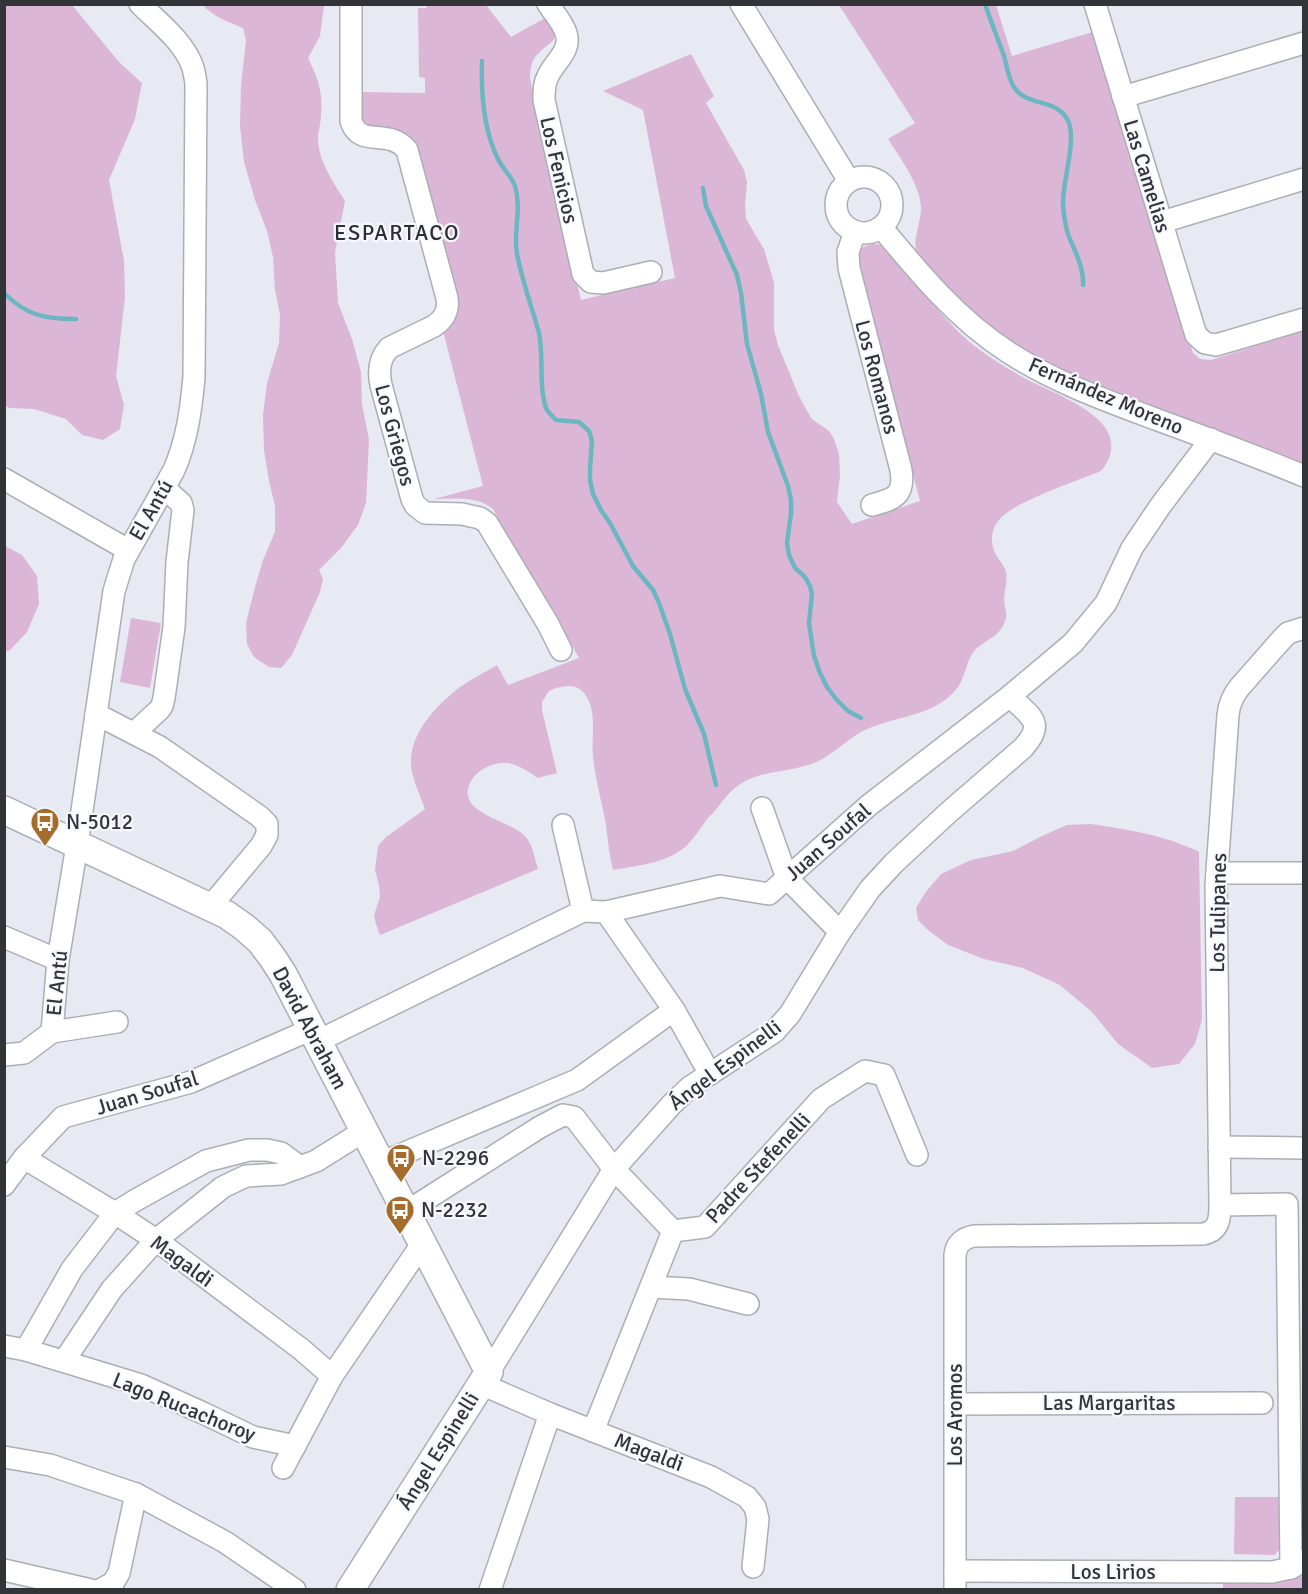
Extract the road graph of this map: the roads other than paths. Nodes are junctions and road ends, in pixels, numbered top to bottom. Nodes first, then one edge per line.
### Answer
1 (140, 4) edge
2 (351, 4) edge
3 (548, 4) edge
4 (741, 4) edge
5 (1095, 4) edge
6 (1304, 43) edge
7 (1123, 97) junction
8 (1304, 179) edge
9 (849, 181) junction
10 (1162, 222) junction
11 (882, 228) junction
12 (855, 232) junction
13 (651, 272) dead end
14 (1304, 319) edge
15 (1211, 439) junction
16 (1304, 476) edge
17 (4, 479) edge
18 (164, 488) junction
19 (872, 505) dead end
20 (128, 550) junction
21 (1304, 628) edge
22 (561, 651) dead end
23 (1010, 696) junction
24 (96, 714) junction
25 (134, 733) junction
26 (762, 808) dead end
27 (4, 810) edge
28 (563, 825) dead end
29 (77, 845) junction
30 (1217, 873) junction
31 (1304, 873) edge
32 (787, 878) junction
33 (210, 906) junction
34 (583, 911) junction
35 (606, 912) junction
36 (840, 932) junction
37 (4, 937) edge
38 (58, 960) junction
39 (674, 1010) junction
40 (117, 1022) dead end
41 (52, 1032) junction
42 (315, 1035) junction
43 (4, 1054) edge
44 (710, 1074) junction
45 (364, 1131) junction
46 (1219, 1147) junction
47 (1304, 1148) edge
48 (917, 1155) dead end
49 (24, 1158) junction
50 (381, 1162) junction
51 (300, 1167) junction
52 (614, 1169) junction
53 (4, 1185) edge
54 (1220, 1205) junction
55 (406, 1212) junction
56 (115, 1213) junction
57 (1295, 1213) edge
58 (673, 1231) junction
59 (156, 1240) junction
60 (960, 1243) joint
61 (422, 1244) junction
62 (651, 1287) junction
63 (748, 1304) dead end
64 (4, 1346) edge
65 (26, 1350) junction
66 (64, 1361) junction
67 (332, 1376) junction
68 (485, 1378) junction
69 (1262, 1403) dead end
70 (955, 1404) junction
71 (550, 1414) junction
72 (593, 1431) junction
73 (294, 1446) junction
74 (4, 1457) edge
75 (284, 1468) dead end
76 (136, 1494) junction
77 (1297, 1565) edge
78 (753, 1567) dead end
79 (13, 1577) edge
80 (955, 1580) edge
81 (357, 1588) edge
82 (91, 1590) edge
83 (100, 1590) edge
84 (295, 1590) edge
85 (490, 1590) edge

1 - 18 street, El Antú
2 - 22 street, Los Griegos
3 - 13 street, Los Fenicios
4 - 9 street
5 - 7 street, Las Camelias
6 - 7 street
7 - 10 street, Las Camelias
8 - 10 street
9 - 11 street
9 - 12 street
10 - 14 street, Las Camelias
11 - 12 street
11 - 15 street, Fernández Moreno
12 - 19 street, Los Romanos
15 - 16 street, Fernández Moreno
15 - 23 street, Juan Soufal
17 - 20 street
18 - 20 street, El Antú
18 - 25 street
20 - 24 street, El Antú
21 - 30 street, Los Tulipanes
23 - 32 street, Juan Soufal
23 - 36 street, Ángel Espinelli
24 - 25 street
24 - 29 street, El Antú
25 - 33 street
26 - 32 street
27 - 29 main road, David Abraham
28 - 34 street
29 - 33 main road, David Abraham
29 - 38 street, El Antú
30 - 31 street
30 - 46 street, Los Tulipanes
32 - 35 street, Juan Soufal
32 - 36 street
33 - 42 main road, David Abraham
34 - 35 street, Juan Soufal
34 - 42 street, Juan Soufal
35 - 39 street
36 - 44 street, Ángel Espinelli
37 - 38 street
38 - 41 street, El Antú
39 - 44 street
39 - 50 street
40 - 41 street
41 - 43 street
42 - 45 main road, David Abraham
42 - 49 street, Juan Soufal
44 - 52 street, Ángel Espinelli
45 - 50 main road, David Abraham
45 - 51 street
46 - 47 street
46 - 54 street, Los Tulipanes
48 - 58 street, Padre Stefenelli
49 - 53 street, Juan Soufal
49 - 56 street, Magaldi
50 - 55 main road, David Abraham
51 - 56 street
51 - 59 street
52 - 55 street
52 - 58 street
52 - 68 street, Ángel Espinelli
54 - 57 street
54 - 60 street, Los Tulipanes
55 - 61 main road, David Abraham
56 - 59 street, Magaldi
56 - 65 street
57 - 77 street
58 - 62 street
59 - 66 street
59 - 67 street, Magaldi
60 - 70 street, Los Aromos
61 - 67 street
61 - 68 main road, David Abraham
62 - 63 street
62 - 72 street
64 - 65 street, Lago Rucachoroy
65 - 66 street, Lago Rucachoroy
66 - 73 street, Lago Rucachoroy
67 - 73 street
68 - 71 street, Magaldi
68 - 81 main road, Ángel Espinelli
69 - 70 street, Las Margaritas
70 - 80 street, Los Aromos
71 - 72 street, Magaldi
71 - 85 street
72 - 78 street, Magaldi
73 - 75 street
74 - 76 street
76 - 83 street
76 - 84 street
77 - 80 street, Los Lirios
79 - 82 street

